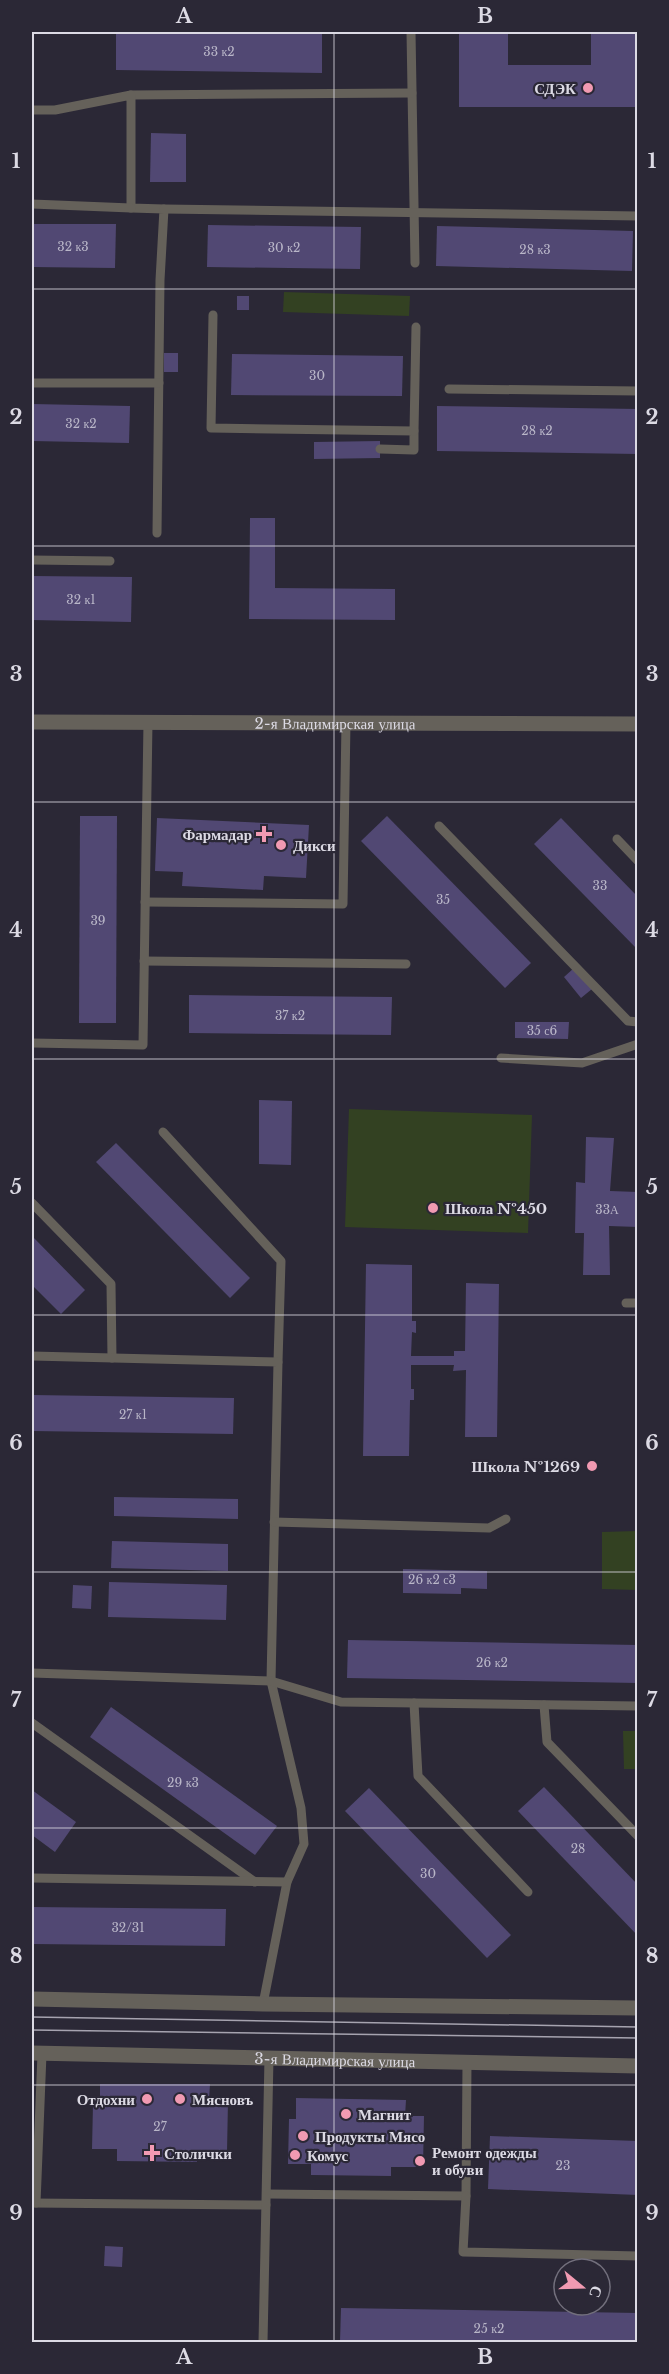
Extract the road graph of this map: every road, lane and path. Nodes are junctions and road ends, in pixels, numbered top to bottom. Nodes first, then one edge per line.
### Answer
1 (411, 32) edge
2 (412, 93) junction
3 (131, 95) junction
4 (32, 110) edge
5 (32, 204) edge
6 (131, 208) junction
7 (164, 209) junction
8 (414, 213) junction
9 (638, 216) edge
10 (415, 263) dead end
11 (213, 315) dead end
12 (416, 327) dead end
13 (32, 383) edge
14 (159, 384) junction
15 (449, 389) dead end
16 (638, 391) edge
17 (414, 431) junction
18 (380, 450) dead end
19 (158, 532) dead end
20 (32, 560) edge
21 (110, 561) dead end
22 (32, 722) edge
23 (148, 722) junction
24 (346, 723) junction
25 (638, 724) edge
26 (439, 826) dead end
27 (617, 839) dead end
28 (638, 861) edge
29 (146, 902) junction
30 (144, 961) junction
31 (406, 964) dead end
32 (638, 1022) edge
33 (32, 1042) edge
34 (638, 1044) edge
35 (501, 1058) dead end
36 (163, 1132) dead end
37 (32, 1203) edge
38 (626, 1303) dead end
39 (638, 1303) edge
40 (32, 1356) edge
41 (112, 1358) junction
42 (278, 1362) junction
43 (506, 1519) dead end
44 (274, 1522) junction
45 (32, 1673) edge
46 (271, 1681) junction
47 (414, 1703) junction
48 (544, 1705) junction
49 (638, 1706) edge
50 (32, 1722) edge
51 (638, 1836) edge
52 (32, 1878) edge
53 (255, 1882) junction
54 (287, 1882) junction
55 (528, 1893) dead end
56 (32, 1999) edge
57 (263, 2004) junction
58 (638, 2008) edge
59 (37, 2054) edge
60 (269, 2058) junction
61 (467, 2062) junction
62 (638, 2066) edge
63 (267, 2194) junction
64 (466, 2196) junction
65 (34, 2203) edge
66 (266, 2205) junction
67 (638, 2256) edge
68 (263, 2343) edge

1 - 2 lane
2 - 3 lane
2 - 8 lane
3 - 4 lane
3 - 6 lane
5 - 6 lane
6 - 7 lane
7 - 8 lane
7 - 14 lane
8 - 9 lane
8 - 10 lane
11 - 17 lane
12 - 17 lane
13 - 14 lane
14 - 19 lane
15 - 16 lane
17 - 18 lane
20 - 21 lane
22 - 23 street, 2-я Владимирская улица
23 - 24 street, 2-я Владимирская улица
23 - 29 lane
24 - 25 street, 2-я Владимирская улица
24 - 29 lane
26 - 32 lane
27 - 28 lane
29 - 30 lane
30 - 31 lane
30 - 33 lane
34 - 35 lane
36 - 42 lane
37 - 41 lane
38 - 39 lane
40 - 41 lane
41 - 42 lane
42 - 44 lane
43 - 44 lane
44 - 46 lane
45 - 46 lane
46 - 47 lane
46 - 54 lane
47 - 48 lane
47 - 55 lane
48 - 49 lane
48 - 51 lane
50 - 53 lane
52 - 53 lane
53 - 54 lane
54 - 57 lane
56 - 57 street
57 - 58 street
59 - 60 street, 3-я Владимирская улица
59 - 65 lane
60 - 61 street, 3-я Владимирская улица
60 - 63 lane
61 - 62 street, 3-я Владимирская улица
61 - 64 lane
63 - 64 lane
63 - 66 lane
64 - 67 lane
65 - 66 lane
66 - 68 lane

